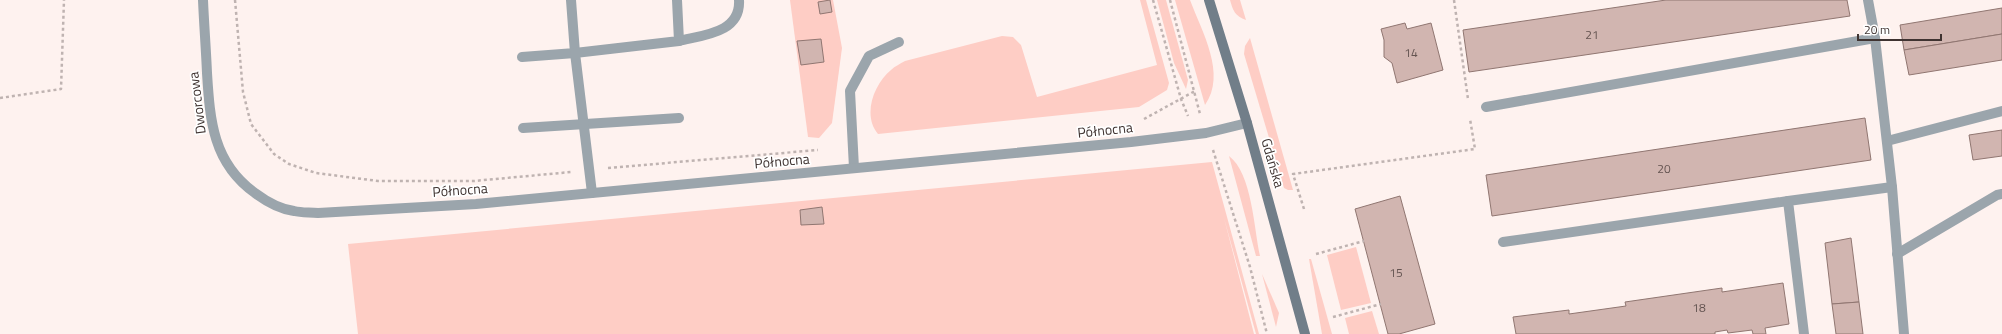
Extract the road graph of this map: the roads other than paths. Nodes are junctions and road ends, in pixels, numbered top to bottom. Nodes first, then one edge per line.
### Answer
1 (203, 0) edge
2 (571, 0) edge
3 (677, 0) edge
4 (739, 0) edge
5 (1209, 0) edge
6 (1868, 0) edge
7 (1875, 38) junction
8 (679, 41) junction
9 (899, 42) dead end
10 (575, 53) junction
11 (522, 57) dead end
12 (1486, 107) dead end
13 (2002, 111) edge
14 (679, 118) dead end
15 (1247, 123) junction
16 (584, 124) junction
17 (523, 128) dead end
18 (1887, 141) junction
19 (854, 168) junction
20 (1892, 187) junction
21 (592, 193) junction
22 (2002, 194) edge
23 (1788, 201) junction
24 (318, 213) joint
25 (1503, 242) dead end
26 (1897, 254) junction
27 (1305, 334) edge
28 (1804, 334) edge
29 (1904, 334) edge

1 - 24 street, Dworcowa
2 - 10 street
3 - 8 street
4 - 8 street
5 - 15 street, Gdańska
6 - 7 street
7 - 12 street
7 - 18 street
8 - 10 street
9 - 19 street
10 - 11 street
10 - 16 street
13 - 18 street
14 - 16 street
15 - 19 street, Północna
15 - 27 street, Gdańska
16 - 17 street
16 - 21 street
18 - 20 street
19 - 21 street, Północna
20 - 23 street
20 - 26 street
21 - 24 street, Północna
22 - 26 street
23 - 25 street
23 - 28 street
26 - 29 street

